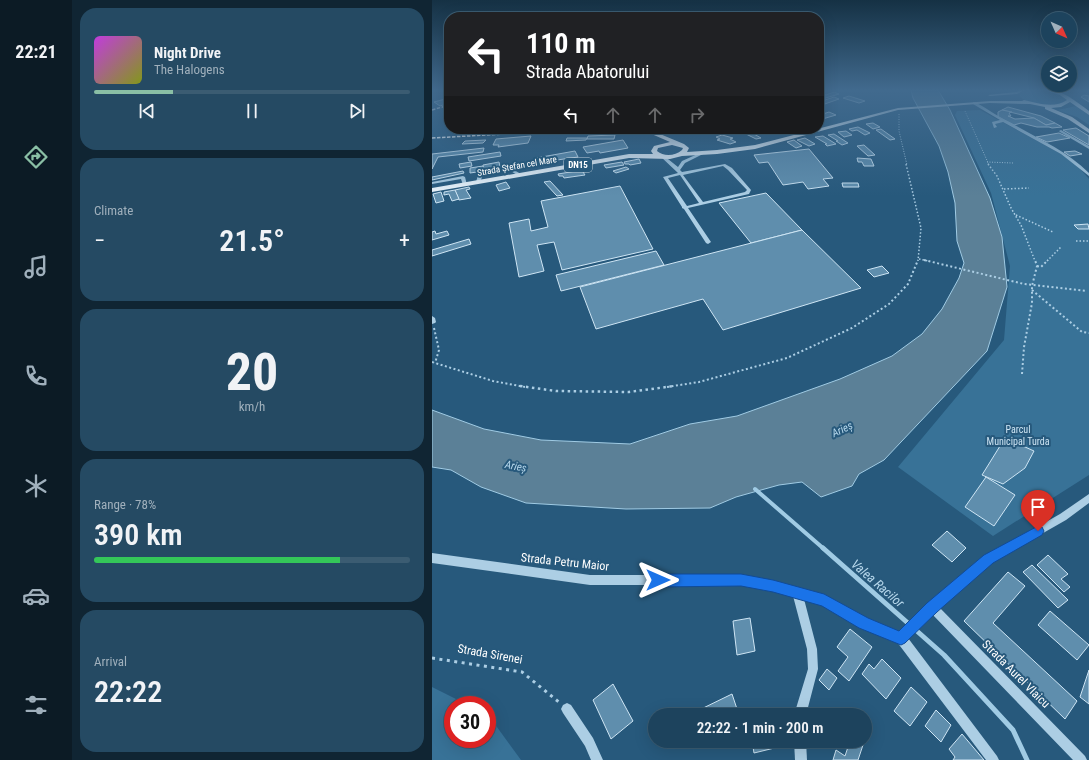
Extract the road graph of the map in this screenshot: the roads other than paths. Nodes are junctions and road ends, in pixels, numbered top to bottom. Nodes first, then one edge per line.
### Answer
1 (1012, 125) edge
2 (1062, 131) dead end
3 (650, 134) edge
4 (655, 134) edge
5 (803, 134) edge
6 (683, 146) junction
7 (657, 147) junction
8 (1089, 148) edge
9 (728, 151) junction
10 (703, 153) junction
11 (679, 155) junction
12 (629, 156) junction
13 (661, 156) junction
14 (679, 172) junction
15 (1089, 175) edge
16 (432, 183) edge
17 (464, 184) junction
18 (432, 190) edge
19 (702, 204) junction
20 (684, 208) junction
21 (708, 242) dead end
22 (1089, 498) edge
23 (432, 558) edge
24 (797, 593) junction
25 (932, 607) junction
26 (901, 638) junction
27 (802, 708) edge
28 (567, 709) road end
29 (800, 748) edge
30 (597, 760) edge
31 (801, 760) edge
32 (992, 760) edge
33 (1082, 760) edge

1 - 15 street
2 - 8 street
3 - 7 main road
4 - 6 main road
5 - 9 main road, Strada Ștefan cel Mare / DN15
6 - 7 main road, Strada Ștefan cel Mare / DN15
6 - 9 main road, Strada Ștefan cel Mare / DN15
6 - 11 main road
7 - 12 main road, Strada Ștefan cel Mare / DN15
7 - 13 main road
9 - 10 main road, Strada Ștefan cel Mare / DN15
10 - 11 main road, Strada Ștefan cel Mare / DN15
10 - 14 street
11 - 13 main road, Strada Ștefan cel Mare / DN15
11 - 14 street
12 - 13 main road, Strada Ștefan cel Mare / DN15
12 - 17 main road, Strada Ștefan cel Mare / DN15
13 - 14 street
14 - 19 street
14 - 19 street
14 - 20 street
16 - 17 street
17 - 18 main road, Strada Ștefan cel Mare / DN15
19 - 20 street
20 - 21 street
22 - 25 street
23 - 24 street, Strada Petru Maior
24 - 26 street, Strada Petru Maior
24 - 27 street
25 - 26 street
25 - 33 street, Strada Aurel Vlaicu
26 - 32 street
28 - 30 street
29 - 31 street

